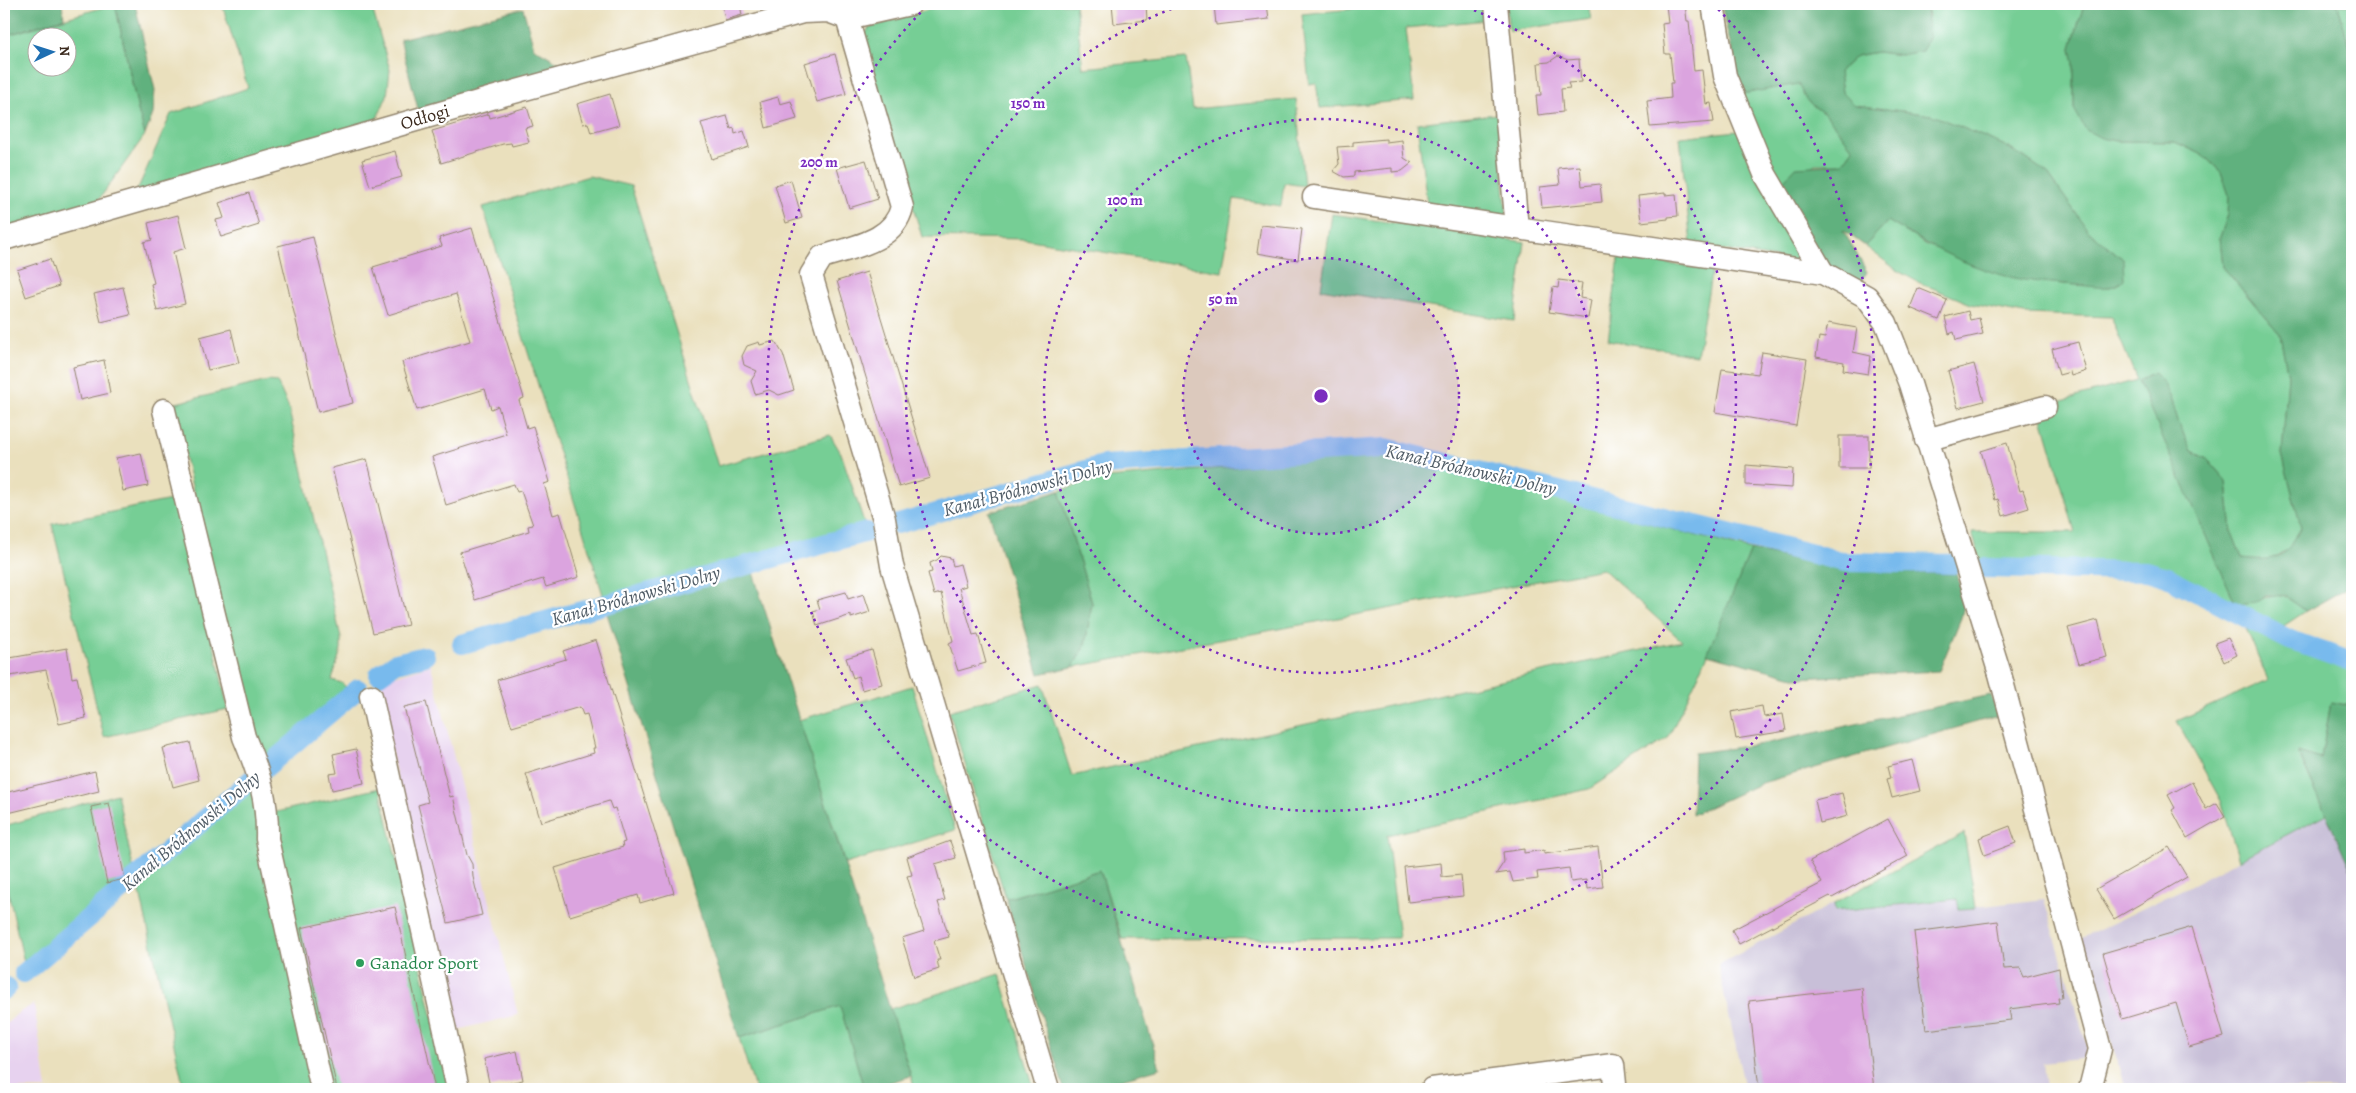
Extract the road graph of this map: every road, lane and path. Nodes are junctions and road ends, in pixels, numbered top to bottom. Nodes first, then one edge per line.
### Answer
1 (910, 4) edge
2 (1496, 4) edge
3 (1713, 4) edge
4 (847, 18) junction
5 (1314, 197) dead end
6 (1517, 228) junction
7 (4, 239) edge
8 (1823, 273) junction
9 (2045, 407) dead end
10 (164, 410) dead end
11 (1926, 440) junction
12 (371, 696) dead end
13 (1444, 1084) edge
14 (1615, 1084) dead end
15 (322, 1089) edge
16 (458, 1089) edge
17 (1048, 1089) edge
18 (2090, 1089) edge

1 - 4 street
2 - 6 street
3 - 8 street
4 - 7 street, Odłogi
4 - 17 street
5 - 6 street
6 - 8 street
8 - 11 street
9 - 11 street
10 - 15 street
11 - 18 street
12 - 16 street
13 - 14 street

